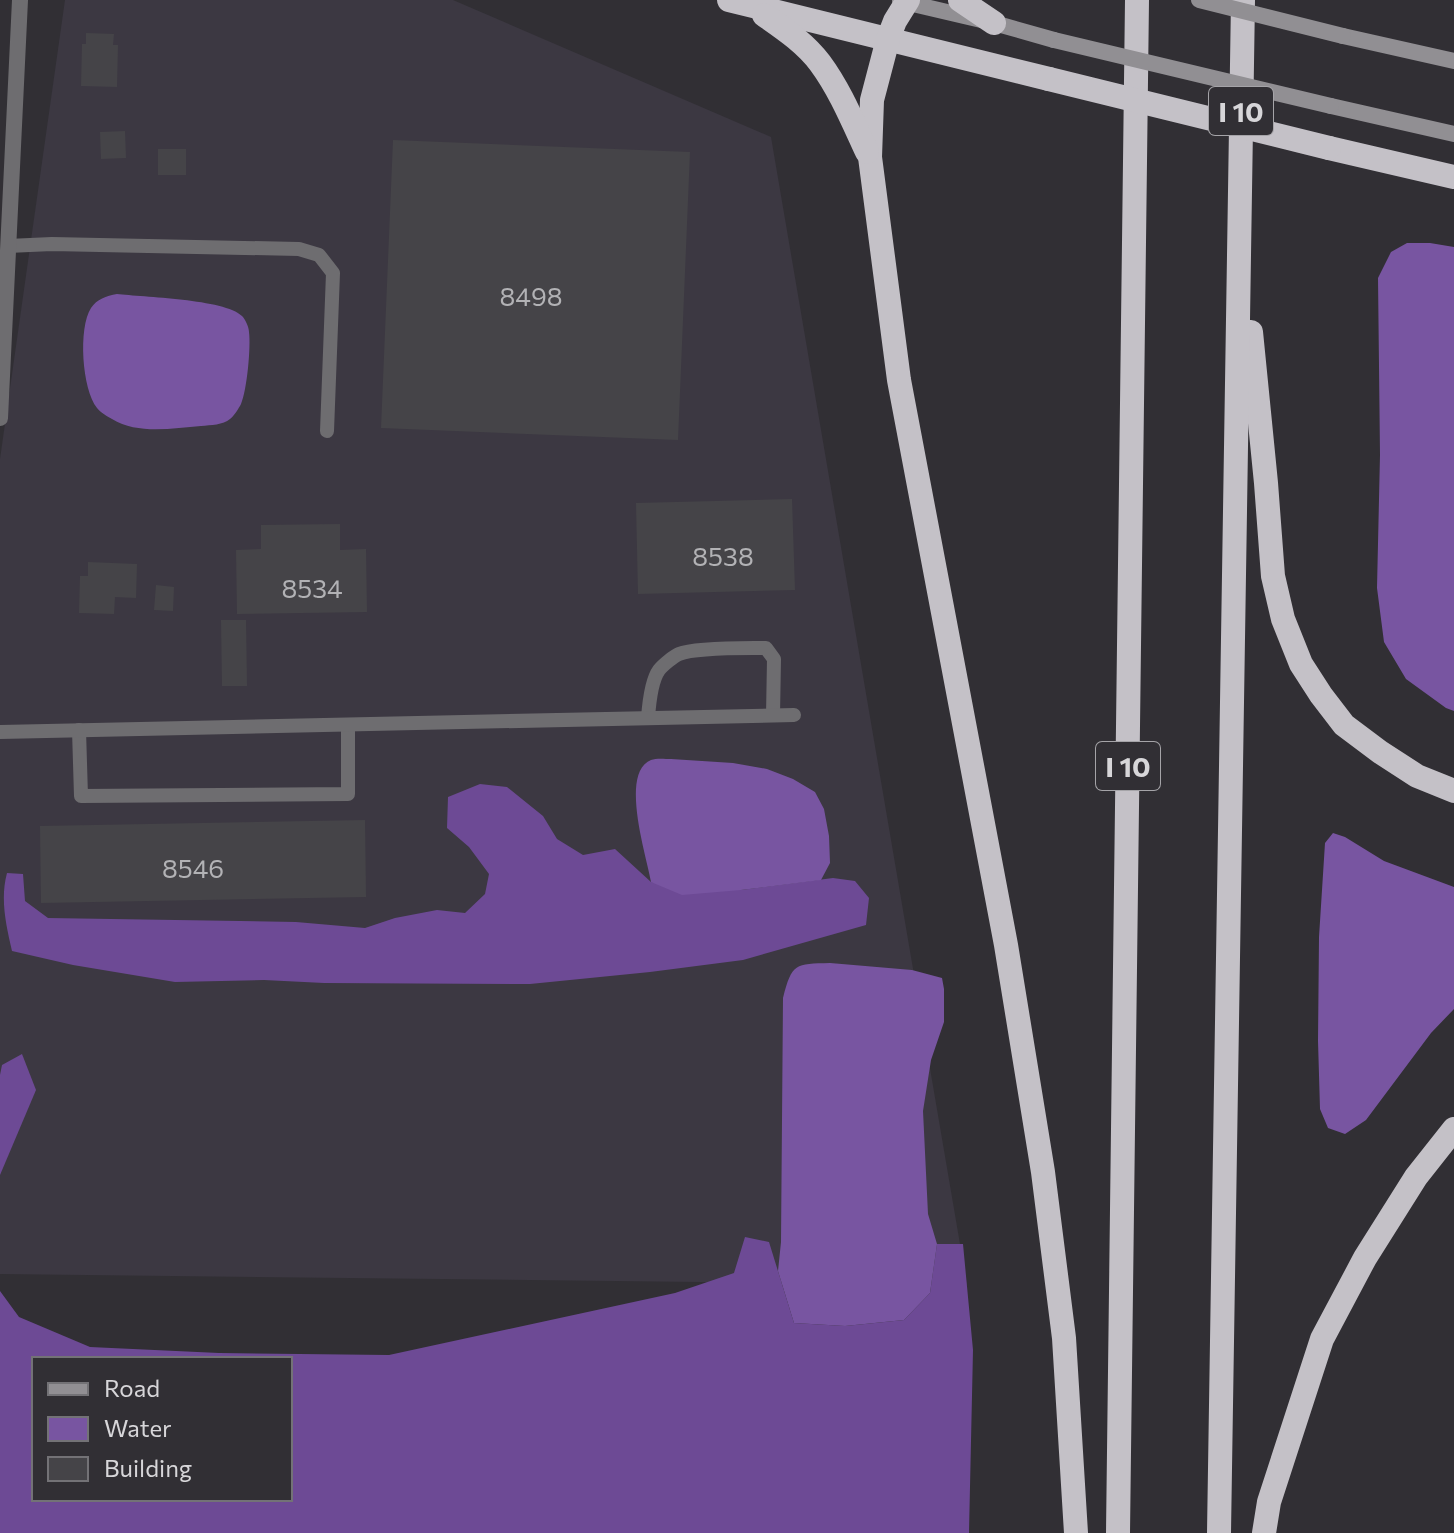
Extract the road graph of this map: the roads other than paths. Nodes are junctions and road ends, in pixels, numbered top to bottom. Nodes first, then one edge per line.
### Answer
1 (20, 0) edge
2 (960, 0) edge
3 (1137, 0) edge
4 (1199, 0) edge
5 (1243, 0) edge
6 (902, 1) edge
7 (739, 2) edge
8 (994, 23) junction
9 (888, 39) junction
10 (1454, 61) edge
11 (1454, 134) edge
12 (870, 157) junction
13 (1454, 177) edge
14 (1240, 221) junction
15 (8, 246) junction
16 (0, 418) edge
17 (327, 431) dead end
18 (773, 715) junction
19 (794, 715) dead end
20 (648, 718) junction
21 (348, 725) junction
22 (79, 730) junction
23 (0, 732) edge
24 (1454, 791) edge
25 (1454, 1129) edge
26 (1076, 1533) edge
27 (1118, 1533) edge
28 (1219, 1533) edge
29 (1264, 1533) edge

1 - 15 street
2 - 8 highway
3 - 27 highway, I 10
4 - 10 street, bridge
5 - 14 highway, I 10
6 - 8 street
6 - 9 highway
7 - 9 highway
7 - 12 highway
8 - 11 street, bridge
9 - 12 highway
9 - 13 highway, bridge
12 - 26 highway
14 - 24 highway
14 - 28 highway, I 10
15 - 16 street
15 - 17 lane
18 - 19 lane
18 - 20 lane
18 - 20 lane
20 - 21 lane
21 - 22 lane
21 - 22 lane
22 - 23 lane
25 - 29 highway

